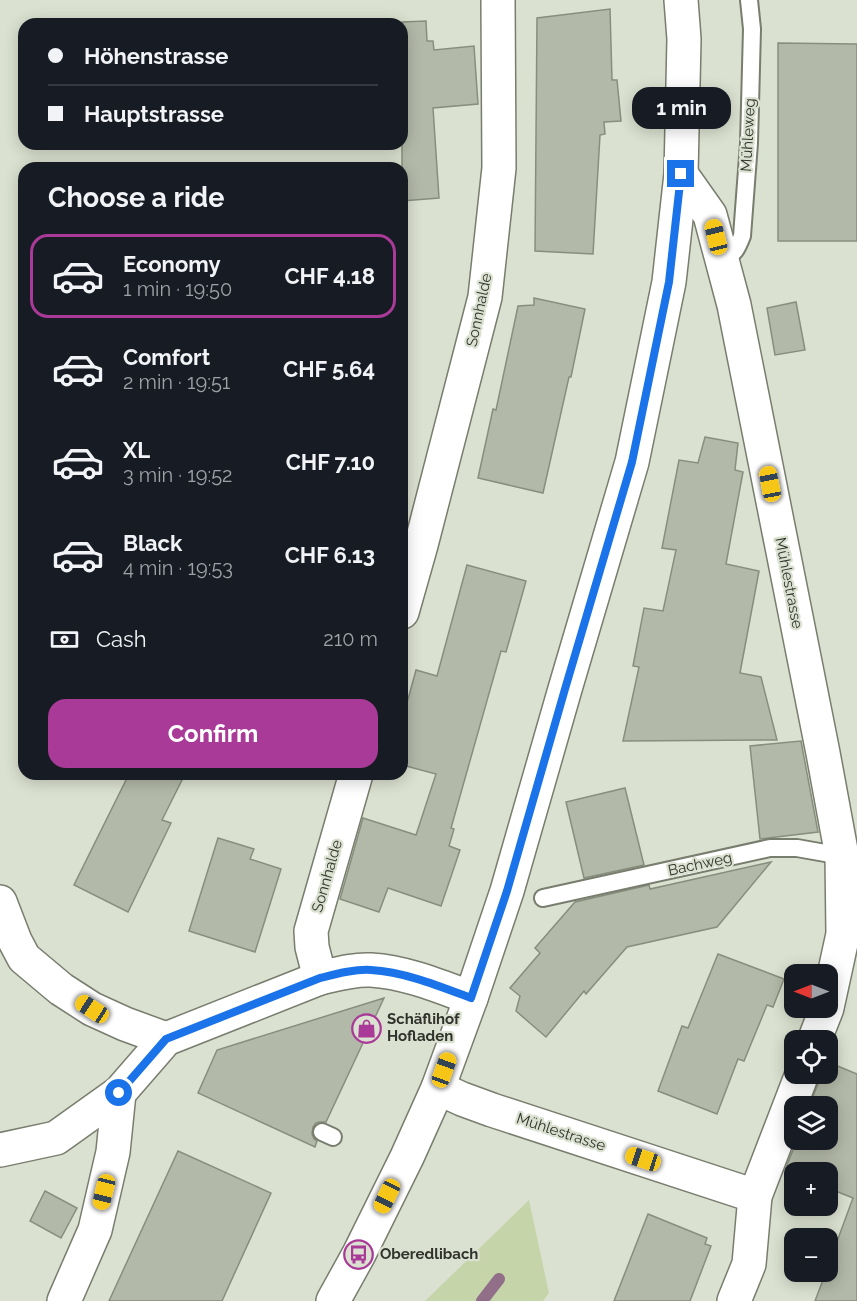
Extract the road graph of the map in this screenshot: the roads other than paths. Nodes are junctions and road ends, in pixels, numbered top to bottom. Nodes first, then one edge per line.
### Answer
1 (498, 0) edge
2 (681, 0) edge
3 (749, 0) edge
4 (681, 174) junction
5 (721, 260) junction
6 (408, 591) edge
7 (354, 780) edge
8 (850, 857) edge
9 (543, 898) dead end
10 (0, 902) edge
11 (836, 964) edge
12 (320, 978) junction
13 (471, 998) junction
14 (166, 1039) junction
15 (798, 1084) edge
16 (438, 1089) junction
17 (119, 1093) junction
18 (0, 1150) edge
19 (755, 1196) junction
20 (64, 1301) edge
21 (333, 1301) edge
22 (734, 1301) edge

1 - 6 street, Sonnhalde
2 - 4 street
3 - 5 lane, Mühleweg
4 - 5 street, Mühlestrasse
4 - 13 street
5 - 8 street, Mühlestrasse
7 - 12 street, Sonnhalde
8 - 9 lane, Bachweg
8 - 11 street, Mühlestrasse
10 - 14 street
12 - 13 street
12 - 14 street
13 - 16 street
14 - 17 street
15 - 19 street
16 - 19 street, Mühlestrasse
16 - 21 street
17 - 18 street
17 - 20 street
19 - 22 street

